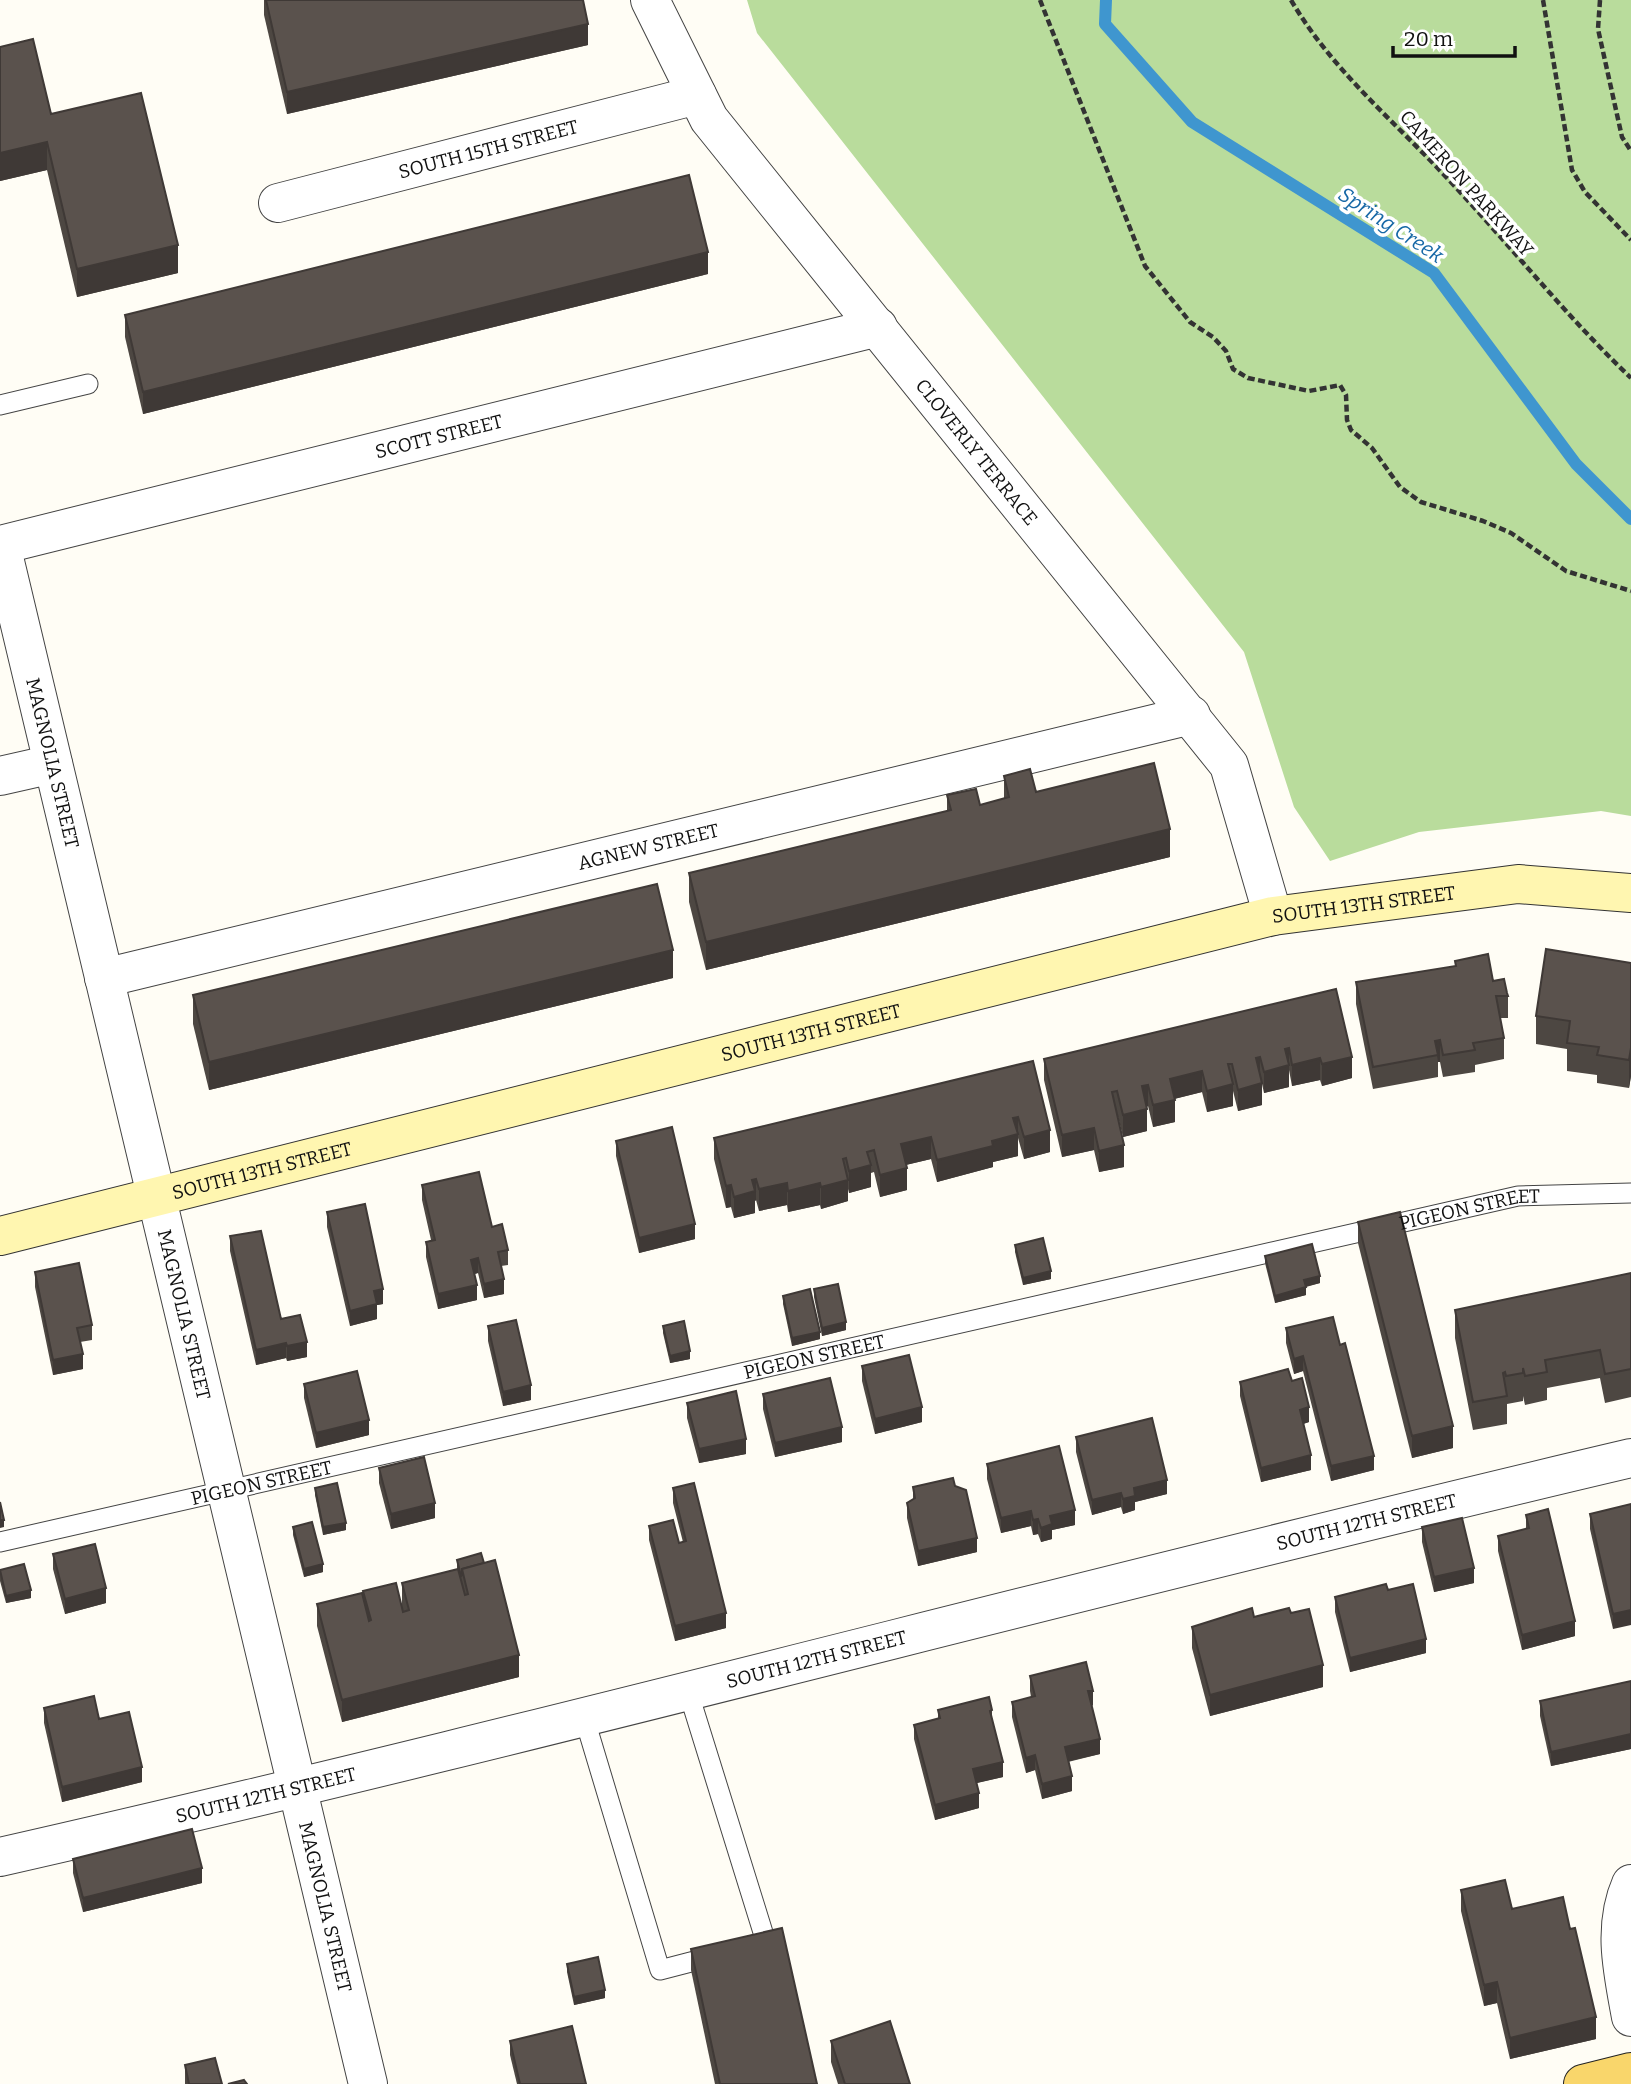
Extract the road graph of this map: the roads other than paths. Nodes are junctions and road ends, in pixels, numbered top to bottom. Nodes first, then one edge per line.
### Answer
1 (650, 0) edge
2 (697, 95) junction
3 (278, 203) dead end
4 (878, 327) junction
5 (88, 384) dead end
6 (0, 405) edge
7 (0, 544) edge
8 (1191, 715) junction
9 (53, 764) junction
10 (0, 776) edge
11 (1631, 893) edge
12 (1273, 916) junction
13 (104, 978) junction
14 (1631, 1193) edge
15 (156, 1198) junction
16 (0, 1236) edge
17 (1631, 1458) edge
18 (226, 1488) junction
19 (0, 1542) edge
20 (688, 1691) junction
21 (584, 1717) junction
22 (298, 1789) junction
23 (0, 1857) edge
24 (1631, 1884) edge
25 (1626, 1929) edge
26 (1631, 2017) edge
27 (1631, 2072) edge
28 (368, 2084) edge
29 (1583, 2084) edge

1 - 2 street, CLOVERLY TERRACE
2 - 3 street, SOUTH 15TH STREET
2 - 4 street, CLOVERLY TERRACE
4 - 7 street, SCOTT STREET
4 - 8 street, CLOVERLY TERRACE
5 - 6 lane
7 - 9 street, MAGNOLIA STREET
8 - 12 street, CLOVERLY TERRACE
8 - 13 street, AGNEW STREET
9 - 10 street
9 - 13 street, MAGNOLIA STREET
11 - 12 street, SOUTH 13TH STREET
12 - 15 street, SOUTH 13TH STREET
13 - 15 street, MAGNOLIA STREET
14 - 18 lane, PIGEON STREET
15 - 16 street, SOUTH 13TH STREET
15 - 18 street, MAGNOLIA STREET
17 - 20 street, SOUTH 12TH STREET
18 - 19 lane, PIGEON STREET
18 - 22 street, MAGNOLIA STREET
20 - 21 street, SOUTH 12TH STREET
20 - 21 lane
21 - 22 street, SOUTH 12TH STREET
22 - 23 street, SOUTH 12TH STREET
22 - 28 street, MAGNOLIA STREET
24 - 25 street
25 - 26 street
27 - 29 main road

